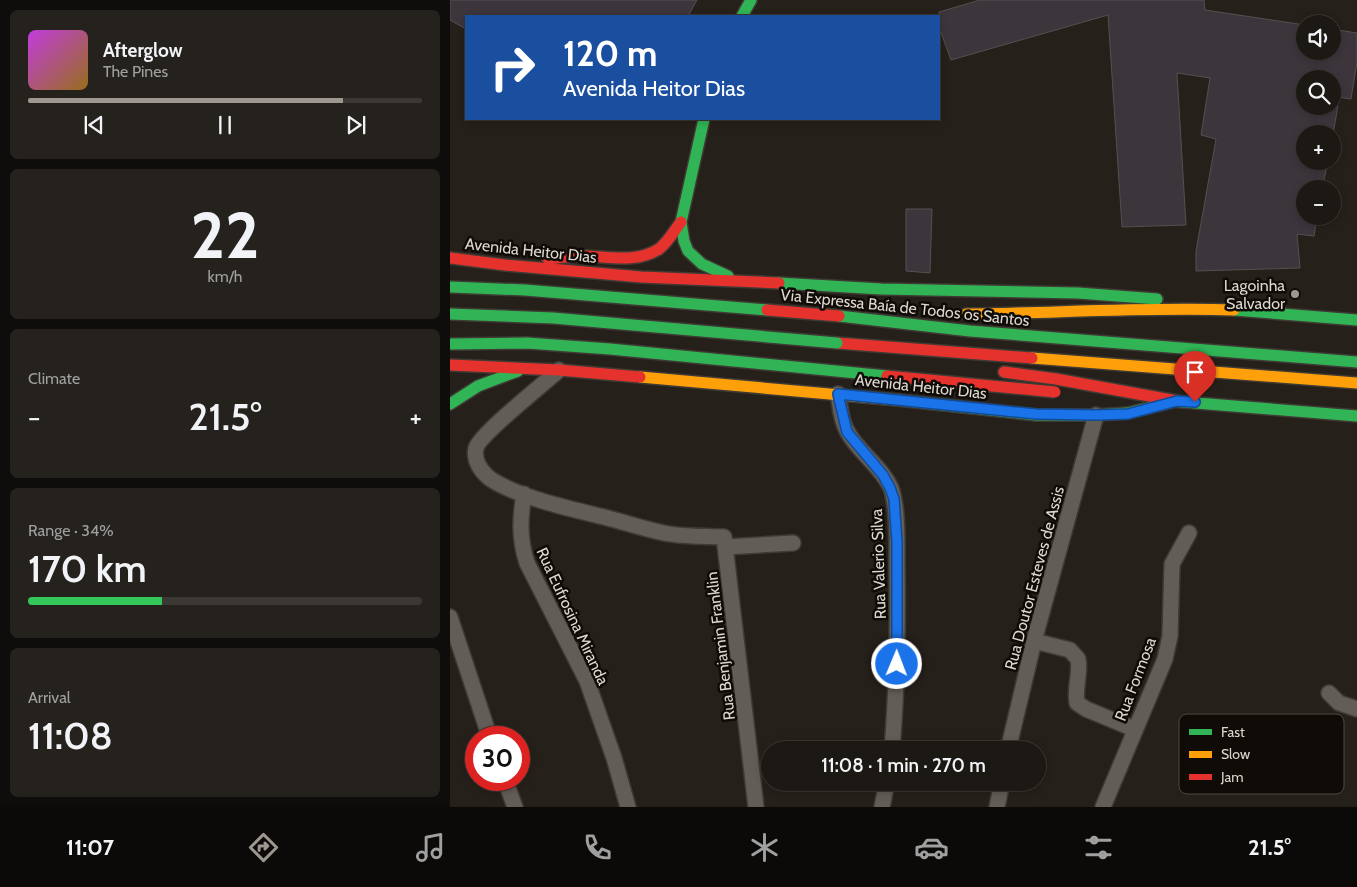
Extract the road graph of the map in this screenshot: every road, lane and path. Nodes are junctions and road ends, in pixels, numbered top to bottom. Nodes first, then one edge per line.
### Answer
1 (751, 0) edge
2 (743, 15) edge
3 (704, 120) edge
4 (681, 222) junction
5 (450, 258) edge
6 (504, 265) junction
7 (671, 278) junction
8 (735, 280) junction
9 (450, 287) edge
10 (1234, 310) junction
11 (450, 314) edge
12 (953, 314) dead end
13 (924, 315) dead end
14 (839, 316) junction
15 (1357, 320) edge
16 (838, 343) junction
17 (450, 344) edge
18 (1357, 362) edge
19 (944, 363) dead end
20 (450, 364) edge
21 (526, 368) junction
22 (559, 370) junction
23 (991, 370) dead end
24 (667, 380) junction
25 (1357, 383) edge
26 (838, 394) junction
27 (1177, 401) junction
28 (450, 404) edge
29 (1096, 415) junction
30 (1357, 416) edge
31 (524, 494) junction
32 (1189, 533) dead end
33 (793, 543) dead end
34 (726, 547) junction
35 (450, 617) edge
36 (1034, 641) junction
37 (1328, 693) dead end
38 (1357, 709) edge
39 (486, 726) edge
40 (1134, 729) junction
41 (893, 741) edge
42 (1010, 741) edge
43 (509, 791) edge
44 (885, 791) edge
45 (1000, 791) edge
46 (514, 807) edge
47 (628, 807) edge
48 (756, 807) edge
49 (882, 807) edge
50 (997, 807) edge
51 (1103, 807) edge

1 - 2 main road
3 - 4 main road
4 - 6 main road
4 - 8 main road
5 - 6 main road, Avenida Heitor Dias
6 - 7 main road, Avenida Heitor Dias
6 - 21 main road
7 - 8 main road, Avenida Heitor Dias
7 - 24 main road
8 - 10 main road, Avenida Heitor Dias
9 - 14 main road, Via Expressa Baía de Todos os Santos, bridge
10 - 12 main road
10 - 15 main road, Avenida Heitor Dias
11 - 16 main road, bridge
13 - 14 main road
14 - 18 main road, Via Expressa Baía de Todos os Santos
16 - 19 main road
16 - 25 main road
17 - 27 main road, bridge
20 - 21 main road, Avenida Heitor Dias
21 - 22 main road, Avenida Heitor Dias
21 - 28 main road
22 - 24 main road, Avenida Heitor Dias
22 - 31 street
23 - 27 main road
24 - 26 main road, Avenida Heitor Dias
26 - 29 main road, Avenida Heitor Dias
26 - 41 street, Rua Valerio Silva
27 - 29 main road, Avenida Heitor Dias
27 - 30 main road, Avenida Heitor Dias
29 - 36 street, Rua Doutor Esteves de Assis
31 - 34 street
31 - 47 street, Rua Eufrosina Miranda
32 - 40 street, Rua Formosa
33 - 34 street, Rua Benjamin Franklin
34 - 48 street, Rua Benjamin Franklin
35 - 39 street
36 - 40 street
36 - 42 street, Rua Doutor Esteves de Assis
37 - 38 street
40 - 51 street, Rua Formosa
43 - 46 street
44 - 49 street
45 - 50 street

